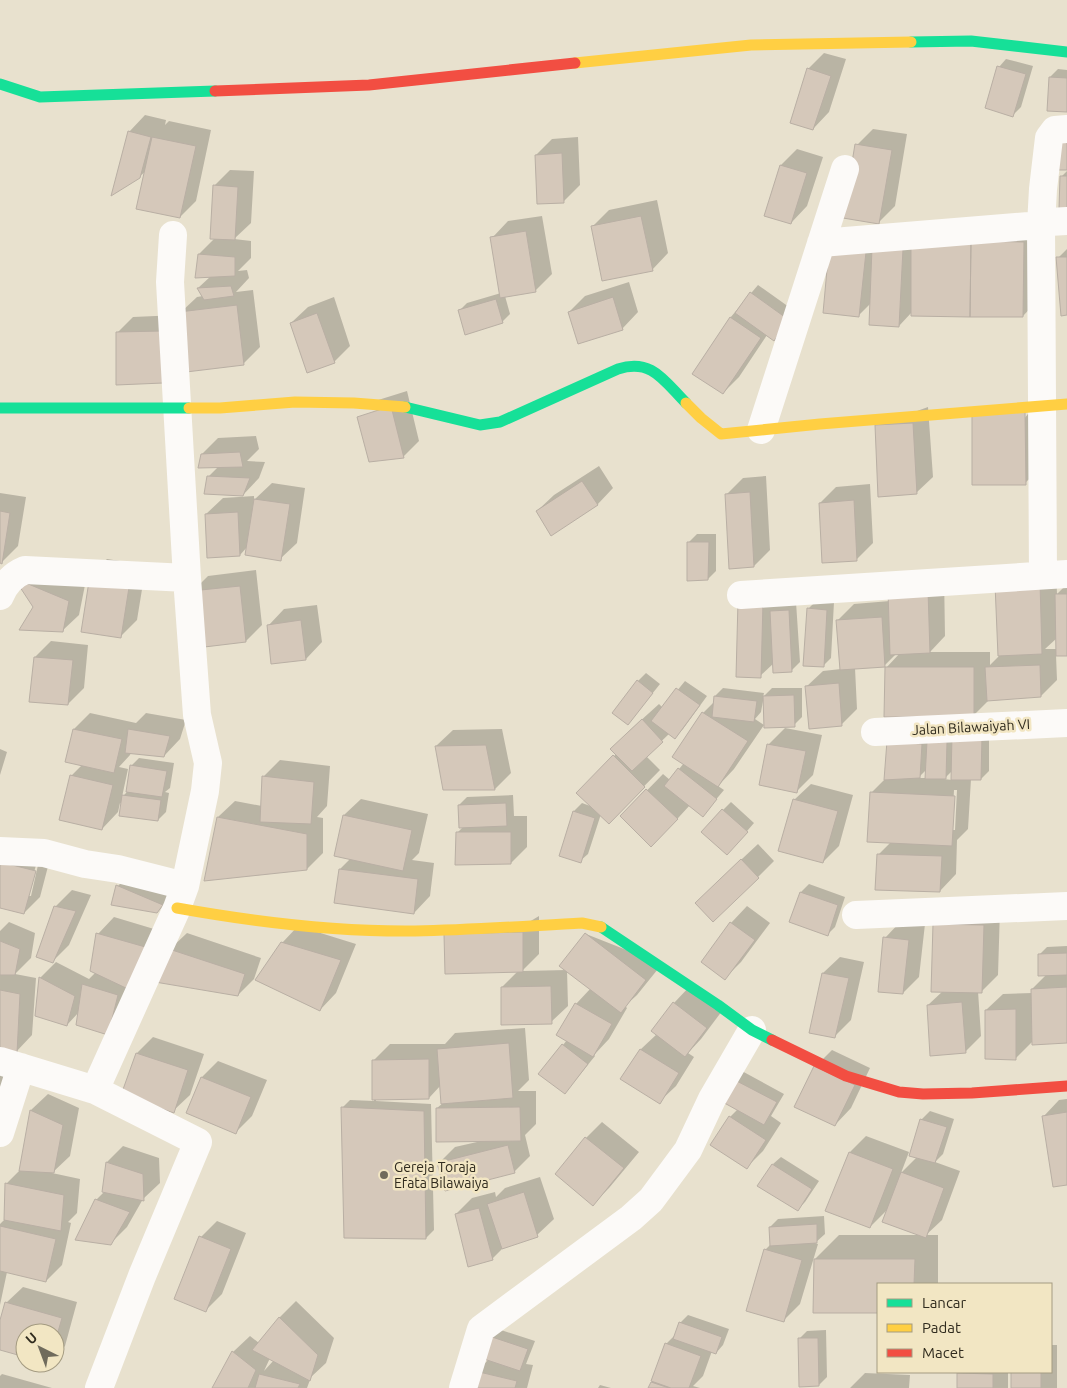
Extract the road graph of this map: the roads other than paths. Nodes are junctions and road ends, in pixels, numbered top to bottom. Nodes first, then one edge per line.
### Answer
1 (1067, 52) edge
2 (0, 84) edge
3 (1067, 129) edge
4 (845, 169) dead end
5 (1054, 223) edge
6 (173, 235) dead end
7 (821, 243) junction
8 (1054, 405) edge
9 (0, 408) edge
10 (177, 409) junction
11 (760, 430) junction
12 (1055, 575) edge
13 (187, 578) junction
14 (741, 595) dead end
15 (0, 596) edge
16 (1067, 723) edge
17 (875, 732) dead end
18 (0, 851) edge
19 (181, 897) junction
20 (1067, 906) edge
21 (856, 915) dead end
22 (752, 1030) junction
23 (11, 1064) edge
24 (1067, 1086) edge
25 (95, 1090) junction
26 (0, 1133) edge
27 (99, 1388) edge
28 (462, 1388) edge

1 - 2 street
3 - 5 street
4 - 7 street
5 - 7 street
5 - 8 street
6 - 10 street
7 - 11 street
8 - 11 street
8 - 12 street
9 - 10 street
10 - 11 street
10 - 13 street
12 - 14 street
13 - 15 street
13 - 19 street
16 - 17 street, Jalan Bilawaiyah VI
18 - 19 street
19 - 22 street
19 - 25 street
20 - 21 street
22 - 24 street
22 - 28 street
23 - 25 street
23 - 26 street
25 - 27 street

